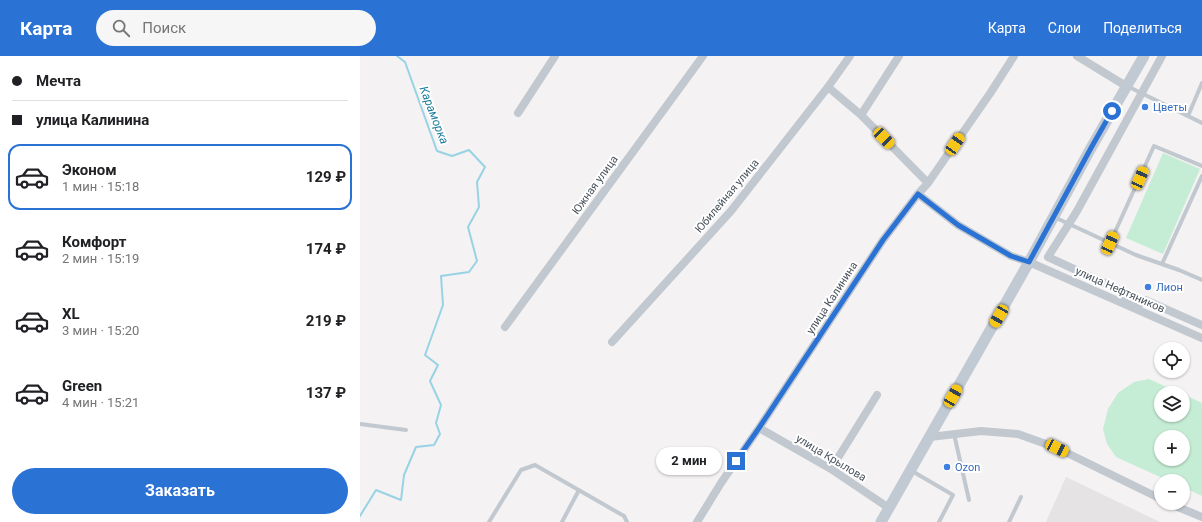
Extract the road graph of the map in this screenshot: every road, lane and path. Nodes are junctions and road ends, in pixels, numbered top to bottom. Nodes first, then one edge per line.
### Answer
1 (555, 56) edge
2 (703, 56) edge
3 (850, 56) edge
4 (899, 56) edge
5 (1014, 56) edge
6 (1077, 56) edge
7 (1144, 56) edge
8 (1162, 56) edge
9 (1202, 83) edge
10 (1126, 86) junction
11 (828, 87) junction
12 (1141, 93) junction
13 (518, 113) dead end
14 (861, 115) junction
15 (1188, 116) junction
16 (1202, 123) edge
17 (1202, 166) edge
18 (1202, 176) edge
19 (928, 183) junction
20 (918, 194) junction
21 (1054, 216) junction
22 (1069, 224) junction
23 (1110, 243) junction
24 (1029, 262) junction
25 (1162, 264) junction
26 (1202, 280) edge
27 (1202, 325) edge
28 (505, 327) dead end
29 (1202, 338) edge
30 (612, 342) dead end
31 (877, 395) dead end
32 (360, 424) edge
33 (759, 428) junction
34 (406, 430) dead end
35 (954, 434) junction
36 (930, 436) junction
37 (831, 469) junction
38 (911, 470) junction
39 (579, 490) junction
40 (1154, 496) edge
41 (1021, 497) dead end
42 (968, 500) dead end
43 (889, 508) junction
44 (1185, 510) edge
45 (1202, 517) edge
46 (488, 522) edge
47 (562, 522) edge
48 (627, 522) edge
49 (697, 522) edge
50 (881, 522) edge
51 (939, 522) edge
52 (1009, 522) edge

1 - 13 street
2 - 28 street, Южная улица
3 - 11 street, Юбилейная улица
4 - 14 street
5 - 19 street, улица Калинина
6 - 10 street
7 - 10 street
8 - 12 street
9 - 15 lane
10 - 12 lane
10 - 21 street
11 - 14 street
11 - 30 street, Юбилейная улица
12 - 15 lane
12 - 22 street
14 - 19 street
15 - 16 lane
17 - 23 lane
18 - 25 lane
19 - 20 street, улица Калинина
20 - 24 street, улица Нефтяников
20 - 33 street, улица Калинина
21 - 22 lane
21 - 24 street
22 - 23 lane
22 - 27 street
23 - 25 lane
24 - 29 street, улица Нефтяников
24 - 36 street
25 - 26 lane
31 - 37 street
32 - 34 lane
33 - 37 street, улица Крылова
33 - 49 street, улица Калинина
35 - 36 street
35 - 40 street
35 - 42 lane
36 - 38 street
37 - 43 street, улица Крылова
38 - 43 street
38 - 51 lane
39 - 46 lane
39 - 47 lane
39 - 48 lane
41 - 52 lane
43 - 50 street
44 - 45 street

